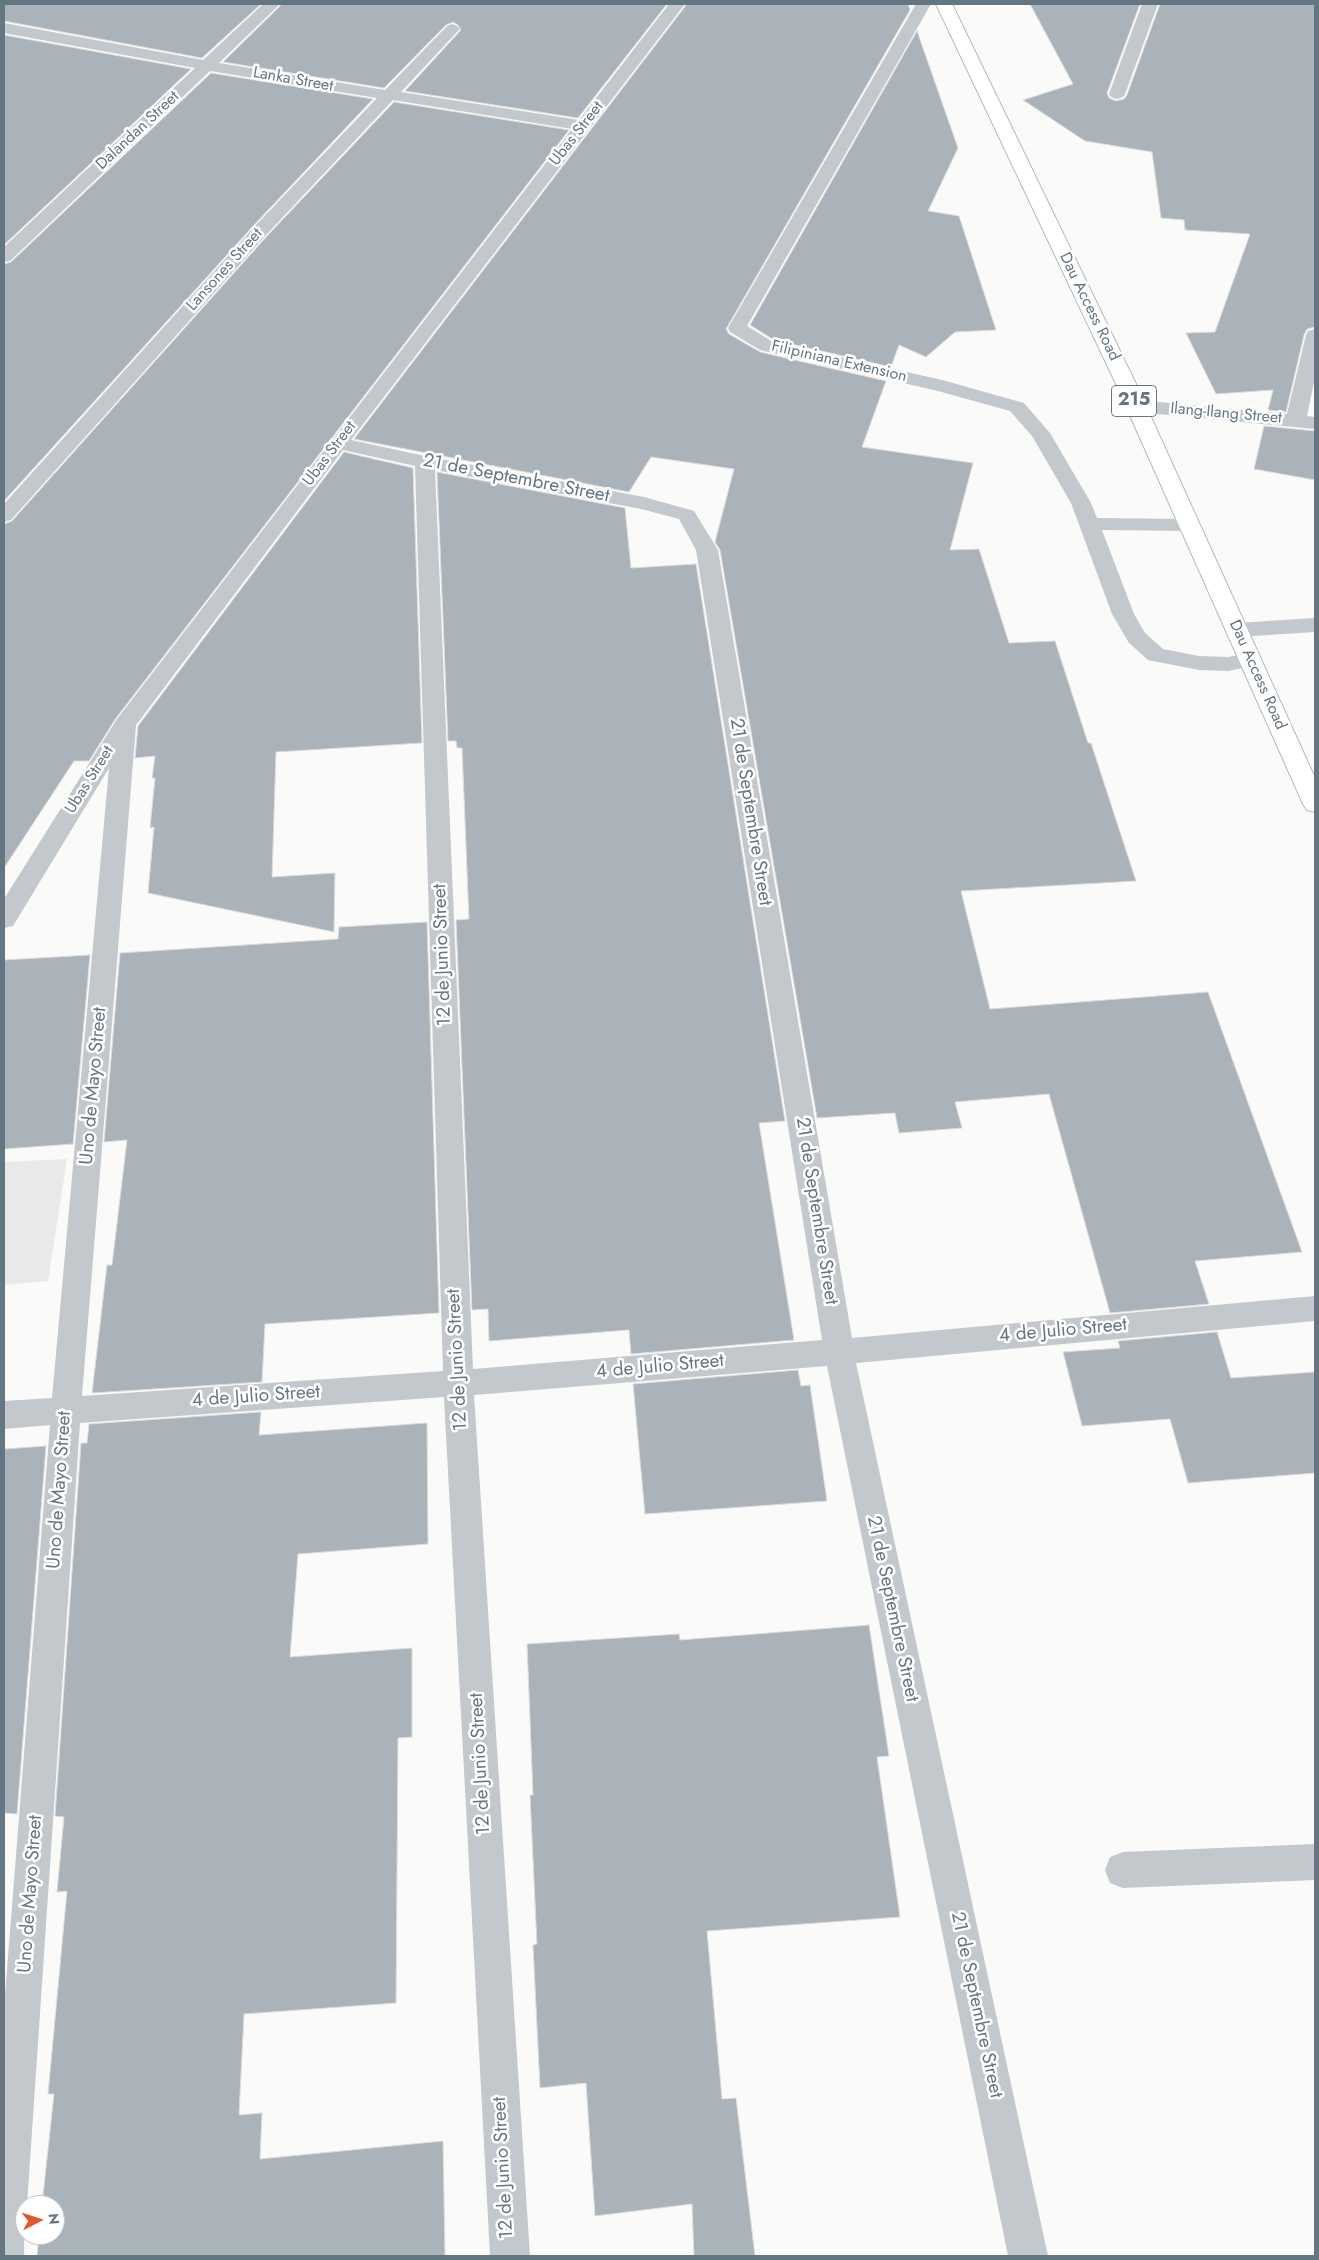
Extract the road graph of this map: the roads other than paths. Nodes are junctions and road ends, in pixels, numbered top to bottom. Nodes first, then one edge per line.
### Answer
1 (272, 4) edge
2 (676, 4) edge
3 (923, 4) edge
4 (944, 4) edge
5 (1150, 4) edge
6 (4, 28) edge
7 (452, 29) dead end
8 (26, 32) junction
9 (11, 45) dead end
10 (208, 66) junction
11 (1117, 94) dead end
12 (387, 96) junction
13 (583, 126) junction
14 (4, 257) edge
15 (1315, 335) edge
16 (1136, 406) junction
17 (1306, 422) edge
18 (338, 443) junction
19 (425, 462) junction
20 (4, 516) edge
21 (1090, 524) junction
22 (1189, 525) junction
23 (1315, 625) edge
24 (1237, 630) junction
25 (1250, 660) junction
26 (125, 724) junction
27 (1315, 804) edge
28 (14, 887) edge
29 (4, 919) edge
30 (1315, 1308) edge
31 (839, 1352) junction
32 (458, 1383) junction
33 (66, 1410) junction
34 (4, 1415) edge
35 (1315, 1862) edge
36 (1123, 1870) dead end
37 (4, 2256) edge
38 (510, 2256) edge
39 (1028, 2256) edge

1 - 10 street, Dalandan Street
2 - 13 street, Ubas Street
3 - 21 street, Filipiniana Extension
4 - 16 main road, Dau Access Road / 215
5 - 11 street
6 - 8 street, Lanka Street
7 - 12 street, Lansones Street
8 - 9 street
8 - 10 street, Lanka Street
10 - 12 street, Lanka Street
10 - 14 street, Dalandan Street
12 - 13 street, Lanka Street
12 - 20 street, Lansones Street
13 - 18 street, Ubas Street
15 - 17 street
16 - 17 street, Ilang-Ilang Street
16 - 22 main road, Dau Access Road / 215
18 - 19 street, 21 de Septembre Street
18 - 26 street, Ubas Street
19 - 31 street, 21 de Septembre Street
19 - 32 street, 12 de Junio Street
21 - 22 street
21 - 25 street
22 - 24 main road, Dau Access Road / 215
23 - 24 street
24 - 25 main road, Dau Access Road / 215
25 - 27 main road, Dau Access Road / 215
26 - 28 street, Ubas Street
26 - 33 street, Uno de Mayo Street
28 - 29 street, Ubas Street
30 - 31 street, 4 de Julio Street
31 - 32 street, 4 de Julio Street
31 - 39 street, 21 de Septembre Street
32 - 33 street, 4 de Julio Street
32 - 38 street, 12 de Junio Street
33 - 34 street, 4 de Julio Street
33 - 37 street, Uno de Mayo Street
35 - 36 street

